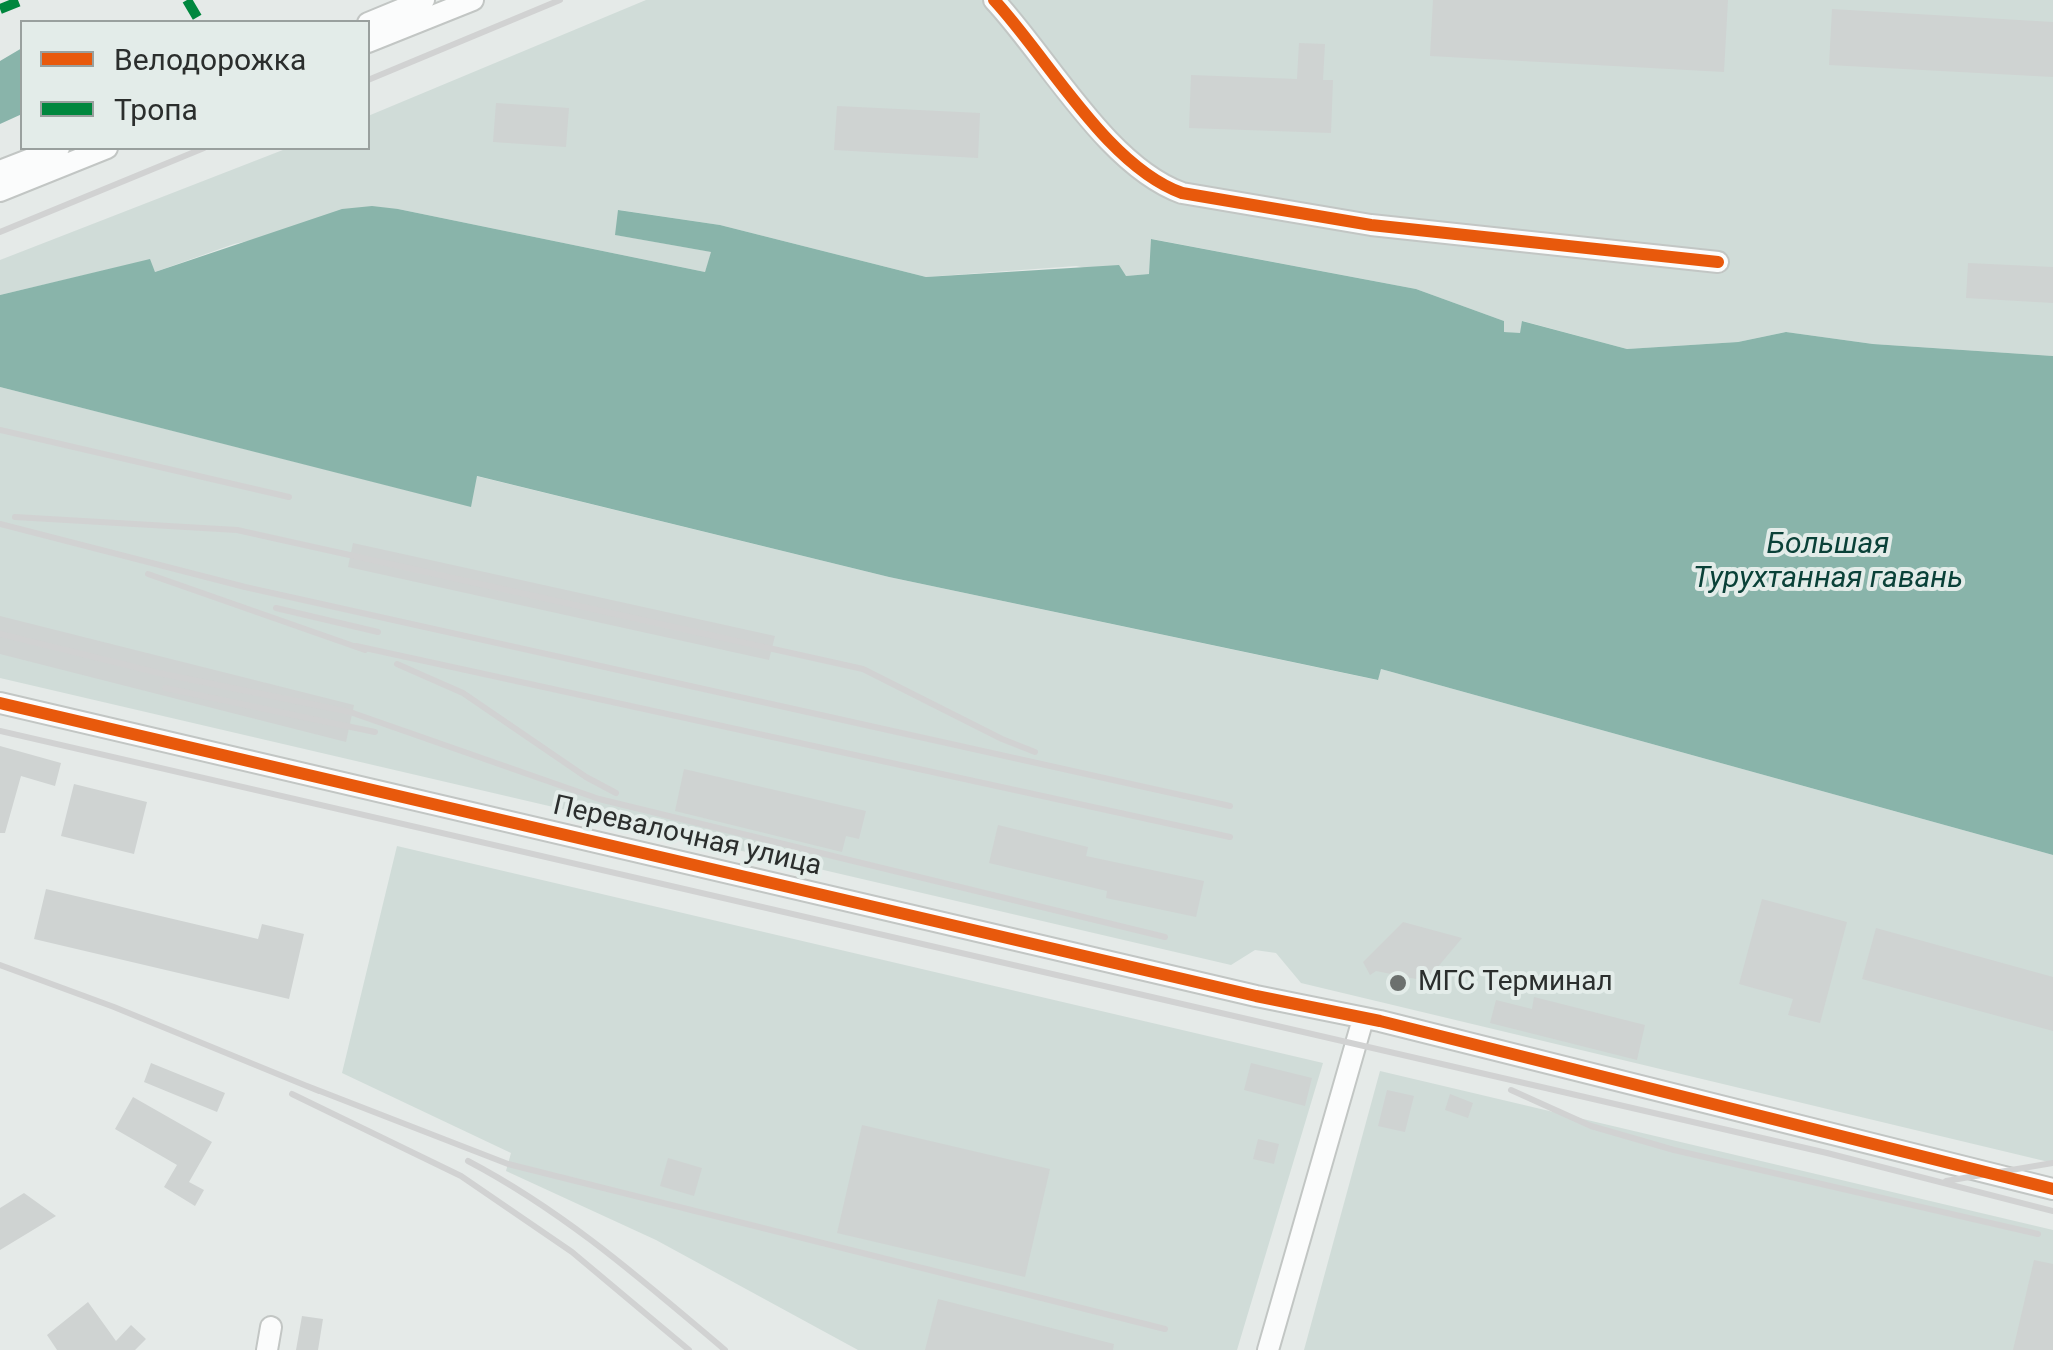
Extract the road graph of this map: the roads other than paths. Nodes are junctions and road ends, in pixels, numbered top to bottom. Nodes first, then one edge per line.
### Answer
1 (424, 0) edge
2 (472, 0) edge
3 (994, 0) edge
4 (370, 22) edge
5 (370, 41) edge
6 (54, 150) edge
7 (102, 150) edge
8 (0, 171) edge
9 (0, 191) edge
10 (1718, 262) dead end
11 (0, 703) edge
12 (1363, 1018) junction
13 (2053, 1189) edge
14 (271, 1328) dead end
15 (267, 1350) edge
16 (1268, 1350) edge

1 - 4 street
2 - 5 street
3 - 10 street
6 - 8 street
7 - 9 street
11 - 12 street, Перевалочная улица
12 - 13 street, Перевалочная улица
12 - 16 street
14 - 15 street

